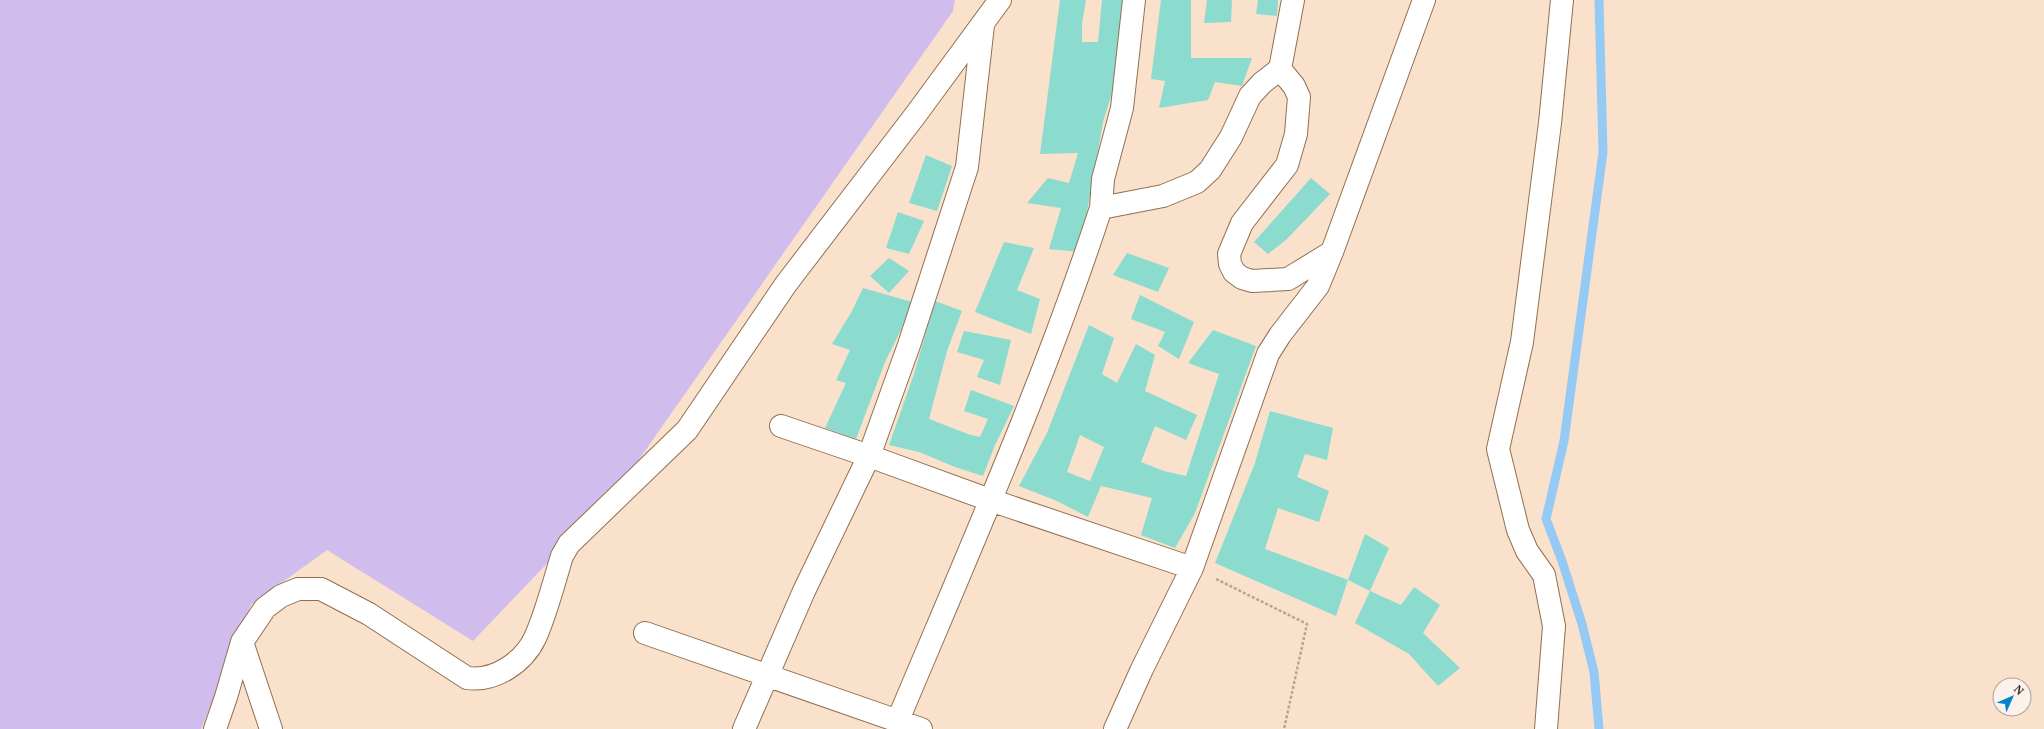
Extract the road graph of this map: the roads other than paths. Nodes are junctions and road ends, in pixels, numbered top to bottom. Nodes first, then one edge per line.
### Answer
1 (986, 0) edge
2 (1000, 0) edge
3 (1134, 0) edge
4 (1292, 0) edge
5 (1424, 0) edge
6 (1562, 0) edge
7 (984, 23) junction
8 (1280, 69) junction
9 (1101, 208) junction
10 (1332, 252) junction
11 (781, 426) dead end
12 (869, 456) junction
13 (990, 500) junction
14 (1192, 568) junction
15 (645, 634) dead end
16 (242, 642) junction
17 (767, 676) junction
18 (898, 720) junction
19 (215, 729) edge
20 (271, 729) edge
21 (744, 729) edge
22 (921, 729) edge
23 (1115, 729) edge
24 (1546, 729) edge

1 - 7 street
2 - 7 street
3 - 9 street
4 - 8 street
5 - 10 street
6 - 24 street
7 - 12 street
7 - 16 street
8 - 9 street
8 - 10 street
9 - 13 street
10 - 14 street
11 - 12 street
12 - 13 street
12 - 17 street
13 - 14 street
13 - 18 street
14 - 23 street
15 - 17 street
16 - 19 street
16 - 20 street
17 - 18 street
17 - 21 street
18 - 22 street

